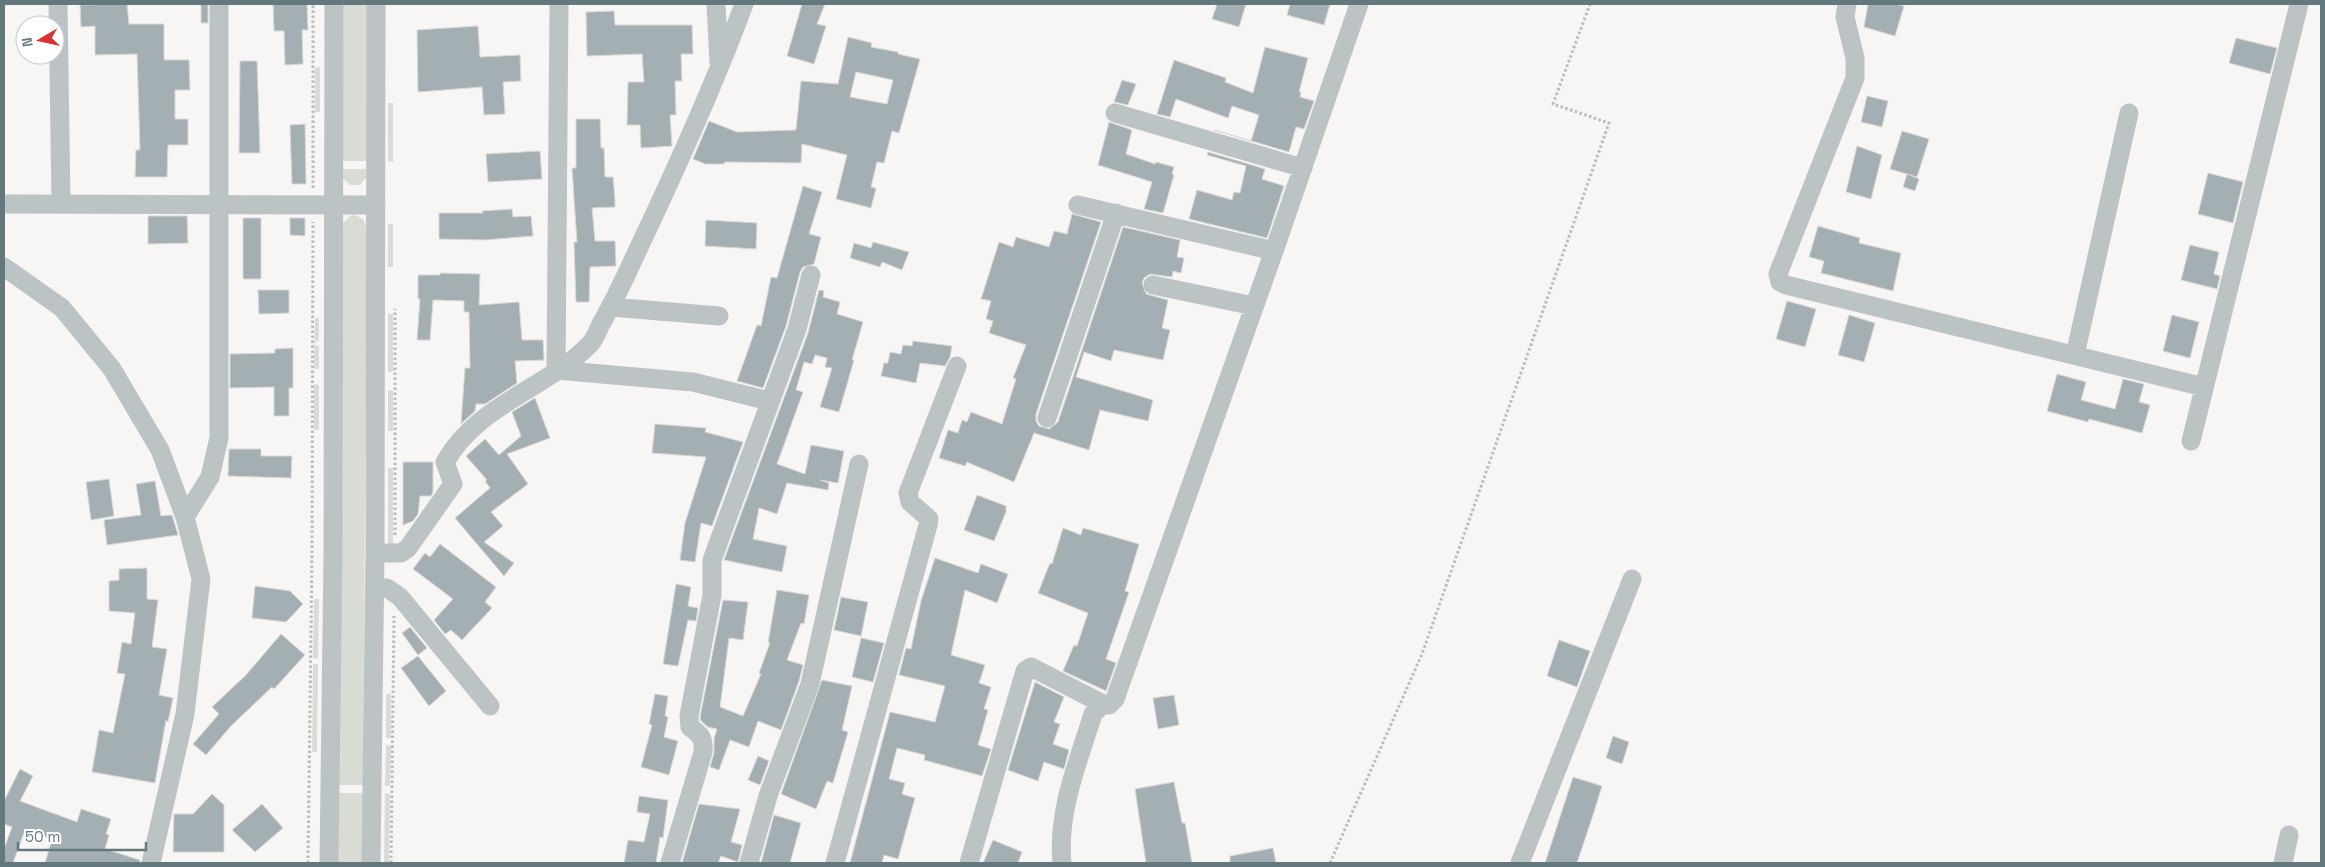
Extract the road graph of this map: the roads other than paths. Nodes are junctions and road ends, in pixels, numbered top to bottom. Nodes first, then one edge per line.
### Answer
1 (58, 4) edge
2 (219, 4) edge
3 (334, 4) edge
4 (376, 4) edge
5 (559, 4) edge
6 (716, 4) edge
7 (744, 4) edge
8 (1359, 4) edge
9 (1847, 4) edge
10 (2299, 4) edge
11 (719, 72) junction
12 (1114, 113) dead end
13 (2129, 113) dead end
14 (1303, 168) junction
15 (4, 204) edge
16 (61, 204) junction
17 (1078, 204) dead end
18 (219, 205) junction
19 (334, 205) junction
20 (376, 205) junction
21 (1116, 214) junction
22 (1274, 251) junction
23 (4, 267) edge
24 (812, 275) dead end
25 (1153, 285) dead end
26 (1254, 306) junction
27 (611, 307) junction
28 (719, 316) dead end
29 (2074, 354) junction
30 (957, 366) dead end
31 (556, 370) junction
32 (2204, 387) junction
33 (769, 401) junction
34 (1047, 418) dead end
35 (2191, 440) dead end
36 (859, 464) dead end
37 (186, 518) junction
38 (375, 553) junction
39 (1632, 579) dead end
40 (375, 588) junction
41 (1102, 704) junction
42 (490, 706) dead end
43 (2290, 835) dead end
44 (151, 863) edge
45 (330, 863) edge
46 (371, 863) edge
47 (670, 863) edge
48 (748, 863) edge
49 (835, 863) edge
50 (969, 863) edge
51 (1062, 863) edge
52 (1520, 863) edge
53 (2284, 863) edge

1 - 16 street
2 - 18 street
3 - 19 street
4 - 20 street
5 - 31 street
6 - 11 street
7 - 11 street
8 - 14 street
9 - 29 street
10 - 32 street
11 - 27 street
12 - 14 street
13 - 29 street
14 - 22 street
15 - 16 street
16 - 18 street
17 - 21 street
18 - 19 street
18 - 37 street
19 - 20 street
19 - 45 street
20 - 38 street
21 - 22 street
21 - 34 street
22 - 26 street
23 - 37 street
24 - 33 street
25 - 26 street
26 - 41 street
27 - 28 street
27 - 31 street
29 - 32 street
30 - 49 street
31 - 33 street
31 - 38 street
32 - 35 street
33 - 47 street
36 - 48 street
37 - 44 street
38 - 40 street
39 - 52 street
40 - 42 street
40 - 46 street
41 - 50 street
41 - 51 street
43 - 53 street

